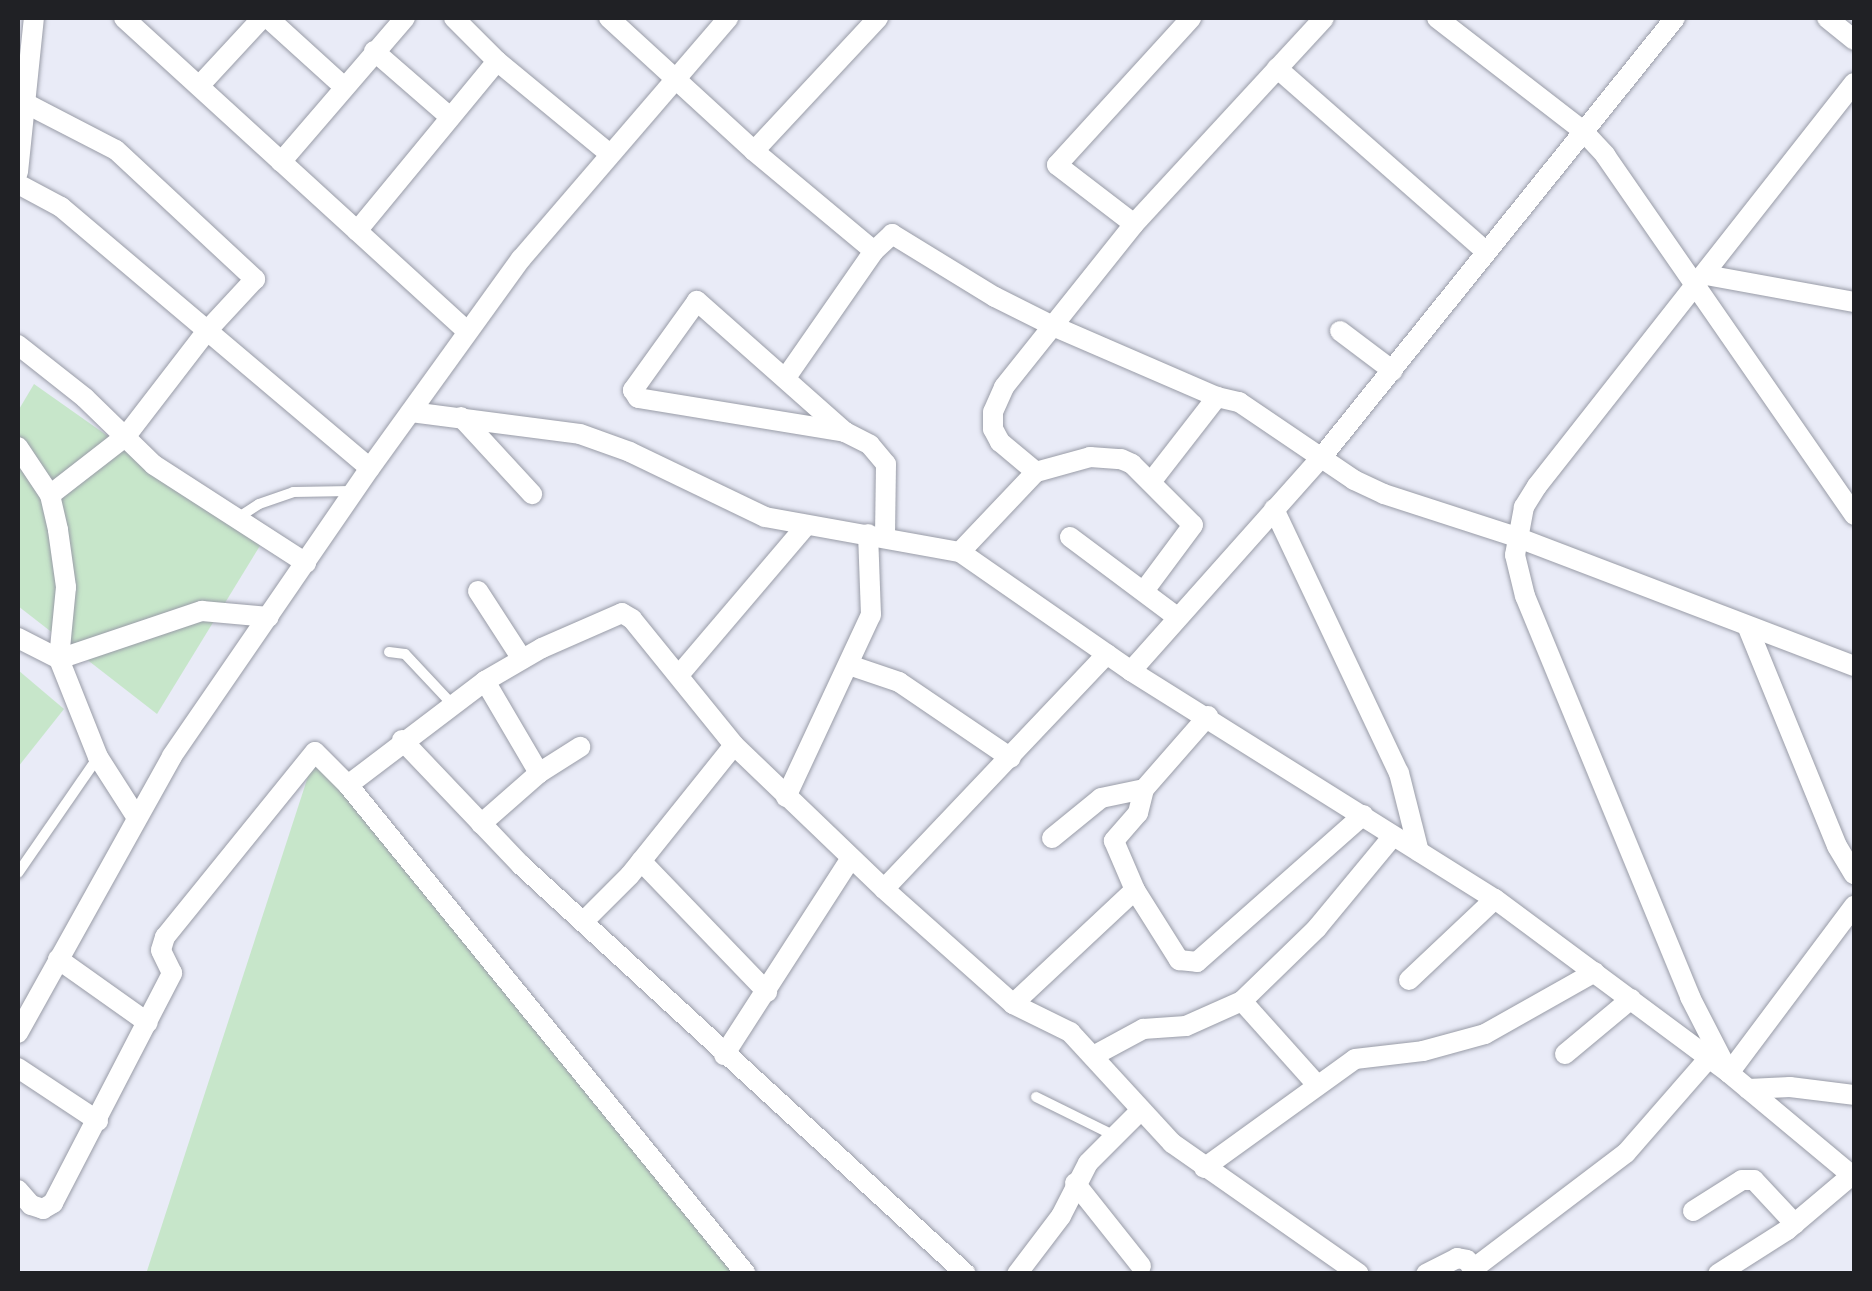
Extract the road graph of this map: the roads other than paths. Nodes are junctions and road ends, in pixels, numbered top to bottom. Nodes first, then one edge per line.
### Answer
1 (265, 18) edge
2 (405, 18) edge
3 (454, 18) edge
4 (609, 18) edge
5 (728, 18) edge
6 (878, 18) edge
7 (1324, 18) edge
8 (1438, 18) edge
9 (1826, 18) edge
10 (128, 19) edge
11 (28, 20) edge
12 (1179, 21) edge
13 (1665, 21) edge
14 (1854, 40) edge
15 (374, 51) junction
16 (497, 61) junction
17 (1277, 68) junction
18 (676, 81) junction
19 (1854, 82) edge
20 (200, 85) junction
21 (343, 86) junction
22 (25, 103) junction
23 (450, 117) junction
24 (1583, 131) junction
25 (754, 151) junction
26 (610, 154) junction
27 (281, 162) junction
28 (18, 172) edge
29 (18, 184) edge
30 (1134, 224) junction
31 (357, 231) junction
32 (1484, 250) junction
33 (874, 252) junction
34 (1702, 280) junction
35 (1854, 302) edge
36 (1053, 326) junction
37 (467, 331) junction
38 (1340, 331) dead end
39 (206, 332) junction
40 (18, 345) edge
41 (1393, 371) junction
42 (787, 376) junction
43 (1217, 397) junction
44 (410, 412) junction
45 (461, 417) junction
46 (845, 432) junction
47 (126, 436) junction
48 (18, 446) edge
49 (1321, 458) junction
50 (370, 468) junction
51 (1036, 472) junction
52 (1151, 482) junction
53 (355, 491) junction
54 (532, 494) dead end
55 (50, 495) junction
56 (1274, 509) junction
57 (1854, 515) edge
58 (235, 519) junction
59 (806, 526) junction
60 (876, 535) junction
61 (1070, 537) dead end
62 (1516, 537) junction
63 (960, 552) junction
64 (306, 563) junction
65 (478, 590) dead end
66 (1144, 591) junction
67 (270, 616) junction
68 (1177, 617) junction
69 (1748, 628) junction
70 (18, 638) edge
71 (389, 652) dead end
72 (1107, 654) junction
73 (59, 659) junction
74 (522, 659) junction
75 (849, 665) junction
76 (1854, 666) edge
77 (1132, 670) junction
78 (679, 676) junction
79 (485, 682) junction
80 (451, 703) junction
81 (1208, 716) junction
82 (402, 740) junction
83 (734, 745) junction
84 (580, 747) dead end
85 (98, 756) junction
86 (1010, 758) junction
87 (539, 774) junction
88 (348, 785) junction
89 (1144, 789) junction
90 (786, 797) junction
91 (1362, 815) junction
92 (136, 818) junction
93 (481, 824) junction
94 (1393, 836) junction
95 (1052, 838) dead end
96 (1419, 852) junction
97 (851, 858) junction
98 (641, 861) junction
99 (18, 872) edge
100 (1854, 874) edge
101 (884, 889) junction
102 (1135, 890) junction
103 (1496, 899) junction
104 (1854, 906) edge
105 (583, 922) junction
106 (58, 959) junction
107 (1596, 972) junction
108 (1409, 980) dead end
109 (768, 992) junction
110 (1632, 998) junction
111 (1242, 1001) junction
112 (1013, 1004) junction
113 (148, 1023) junction
114 (18, 1033) edge
115 (1095, 1054) junction
116 (1565, 1054) dead end
117 (724, 1055) junction
118 (1709, 1058) junction
119 (18, 1068) edge
120 (1729, 1073) junction
121 (1317, 1085) junction
122 (1748, 1089) junction
123 (1854, 1095) edge
124 (1036, 1096) dead end
125 (1141, 1110) junction
126 (98, 1121) junction
127 (1113, 1134) junction
128 (1204, 1168) junction
129 (1853, 1176) edge
130 (1075, 1183) junction
131 (18, 1190) edge
132 (1692, 1211) dead end
133 (1794, 1224) junction
134 (1141, 1266) dead end
135 (1474, 1271) edge
136 (960, 1272) edge
137 (746, 1274) edge
138 (1017, 1274) edge
139 (1359, 1274) edge
140 (1426, 1274) edge
141 (1718, 1274) edge

1 - 20 street
1 - 21 street
2 - 15 street
3 - 16 street
4 - 18 street
5 - 18 street
6 - 25 street
7 - 17 street
8 - 24 street
9 - 14 street
10 - 20 street
11 - 22 street
12 - 30 street
13 - 24 street
15 - 21 street
15 - 23 street
16 - 23 street
16 - 26 street
17 - 30 street
17 - 32 street
18 - 25 street
18 - 26 street
19 - 34 street
20 - 27 street
21 - 27 street
22 - 28 street
22 - 39 street
23 - 31 street
24 - 32 street
24 - 34 street
25 - 33 street
26 - 37 street
27 - 31 street
29 - 39 street
30 - 36 street
31 - 37 street
32 - 41 street
33 - 36 street
33 - 42 street
34 - 35 street
34 - 57 street
34 - 62 street
36 - 43 street
36 - 51 street
37 - 44 street
38 - 41 street
39 - 47 street
39 - 50 street
40 - 47 street
41 - 49 street
42 - 46 street
42 - 46 street
43 - 49 street
43 - 52 street
44 - 45 street
44 - 50 street
45 - 54 street
45 - 59 street
46 - 60 street
47 - 55 street
47 - 58 street
48 - 55 street
49 - 56 street
49 - 62 street
50 - 53 street
51 - 52 street
51 - 63 street
52 - 66 street
53 - 58 lane
53 - 64 street
55 - 73 street
56 - 68 street
56 - 96 street
58 - 64 street
59 - 60 street
59 - 78 street
60 - 63 street
60 - 75 street
61 - 66 street
62 - 69 street
62 - 120 street
63 - 72 street
64 - 67 street
65 - 74 street
66 - 68 street
67 - 73 street
67 - 92 street
68 - 77 street
69 - 76 street
69 - 100 street
70 - 73 street
71 - 80 lane
72 - 77 street
72 - 86 street
73 - 85 street
74 - 78 street
74 - 79 street
75 - 86 street
75 - 90 street
77 - 81 street
78 - 83 street
79 - 80 street
79 - 87 street
80 - 82 street
81 - 89 street
81 - 91 street
82 - 88 street
82 - 93 street
83 - 90 street
83 - 98 street
84 - 87 street
85 - 92 street
85 - 99 lane
86 - 101 street
87 - 93 street
88 - 113 street
88 - 137 street
89 - 95 street
89 - 102 street
90 - 97 street
91 - 94 street
91 - 102 street
92 - 106 street
93 - 105 street
94 - 96 street
94 - 111 street
96 - 103 street
97 - 101 street
97 - 109 street
98 - 105 street
98 - 109 street
101 - 112 street
102 - 112 street
103 - 107 street
103 - 108 street
104 - 120 street
105 - 117 street
106 - 113 street
106 - 114 street
107 - 110 street
107 - 121 street
109 - 117 street
110 - 116 street
110 - 118 street
111 - 115 street
111 - 121 street
112 - 115 street
113 - 126 street
115 - 125 street
117 - 136 street
118 - 120 street
118 - 135 street
119 - 126 street
120 - 122 street
121 - 128 street
122 - 123 street
122 - 129 street
124 - 127 lane
125 - 127 street
125 - 128 street
126 - 131 street
127 - 130 street
128 - 139 street
129 - 133 street
130 - 134 street
130 - 138 street
132 - 133 street
133 - 141 street
135 - 140 street

